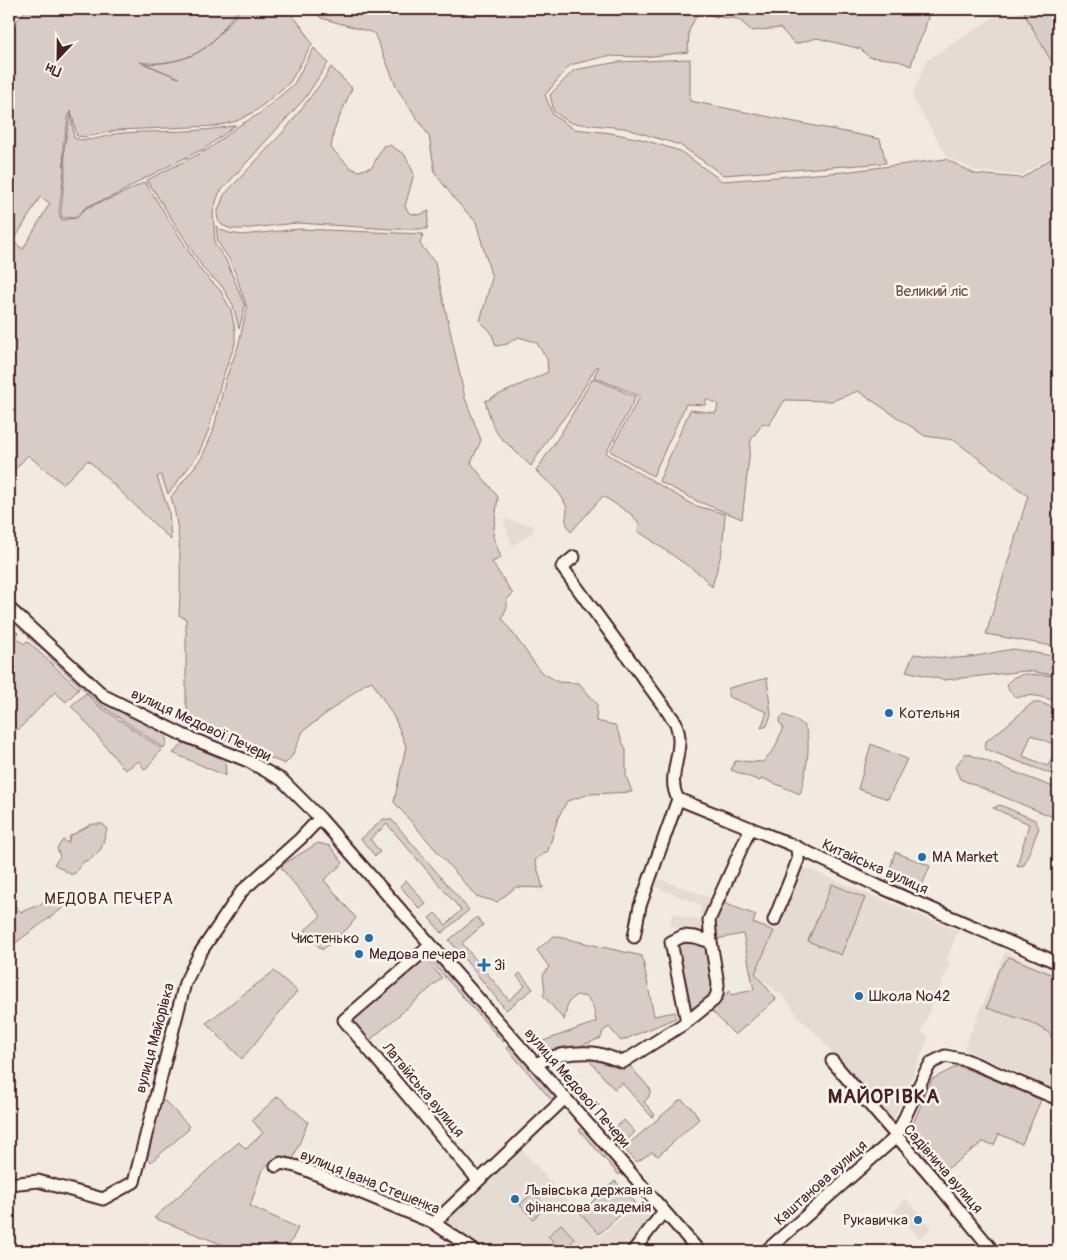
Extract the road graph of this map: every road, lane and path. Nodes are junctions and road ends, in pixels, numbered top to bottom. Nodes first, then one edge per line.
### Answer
1 (574, 557) dead end
2 (9, 608) edge
3 (678, 799) junction
4 (320, 818) junction
5 (750, 829) junction
6 (796, 847) junction
7 (774, 920) dead end
8 (634, 937) dead end
9 (711, 942) junction
10 (431, 945) junction
11 (1058, 963) edge
12 (687, 1022) junction
13 (832, 1061) dead end
14 (536, 1065) junction
15 (565, 1098) junction
16 (1058, 1099) edge
17 (896, 1137) junction
18 (276, 1166) dead end
19 (478, 1180) junction
20 (9, 1184) edge
21 (664, 1211) junction
22 (434, 1223) junction
23 (475, 1251) edge
24 (633, 1251) edge
25 (699, 1251) edge
26 (766, 1251) edge
27 (993, 1251) edge

1 - 3 street
2 - 4 street, вулиця Медової Печери
3 - 5 street, Китайська вулиця
3 - 8 street
4 - 10 street, вулиця Медової Печери
4 - 20 street, вулиця Майорівка
5 - 6 street, Китайська вулиця
5 - 9 street
6 - 7 street
6 - 11 street, Китайська вулиця
9 - 12 street
9 - 12 street
10 - 14 street, вулиця Медової Печери
10 - 19 street, Латвійська вулиця
12 - 14 street
13 - 17 street, Садівнича вулиця
14 - 15 street, вулиця Медової Печери
15 - 19 street
15 - 21 street, вулиця Медової Печери
16 - 17 street
17 - 26 street, Каштанова вулиця
17 - 27 street, Садівнича вулиця
18 - 22 street, вулиця Івана Стешенка
19 - 22 street
21 - 24 street
21 - 25 street, вулиця Медової Печери
22 - 23 street, вулиця Івана Стешенка

